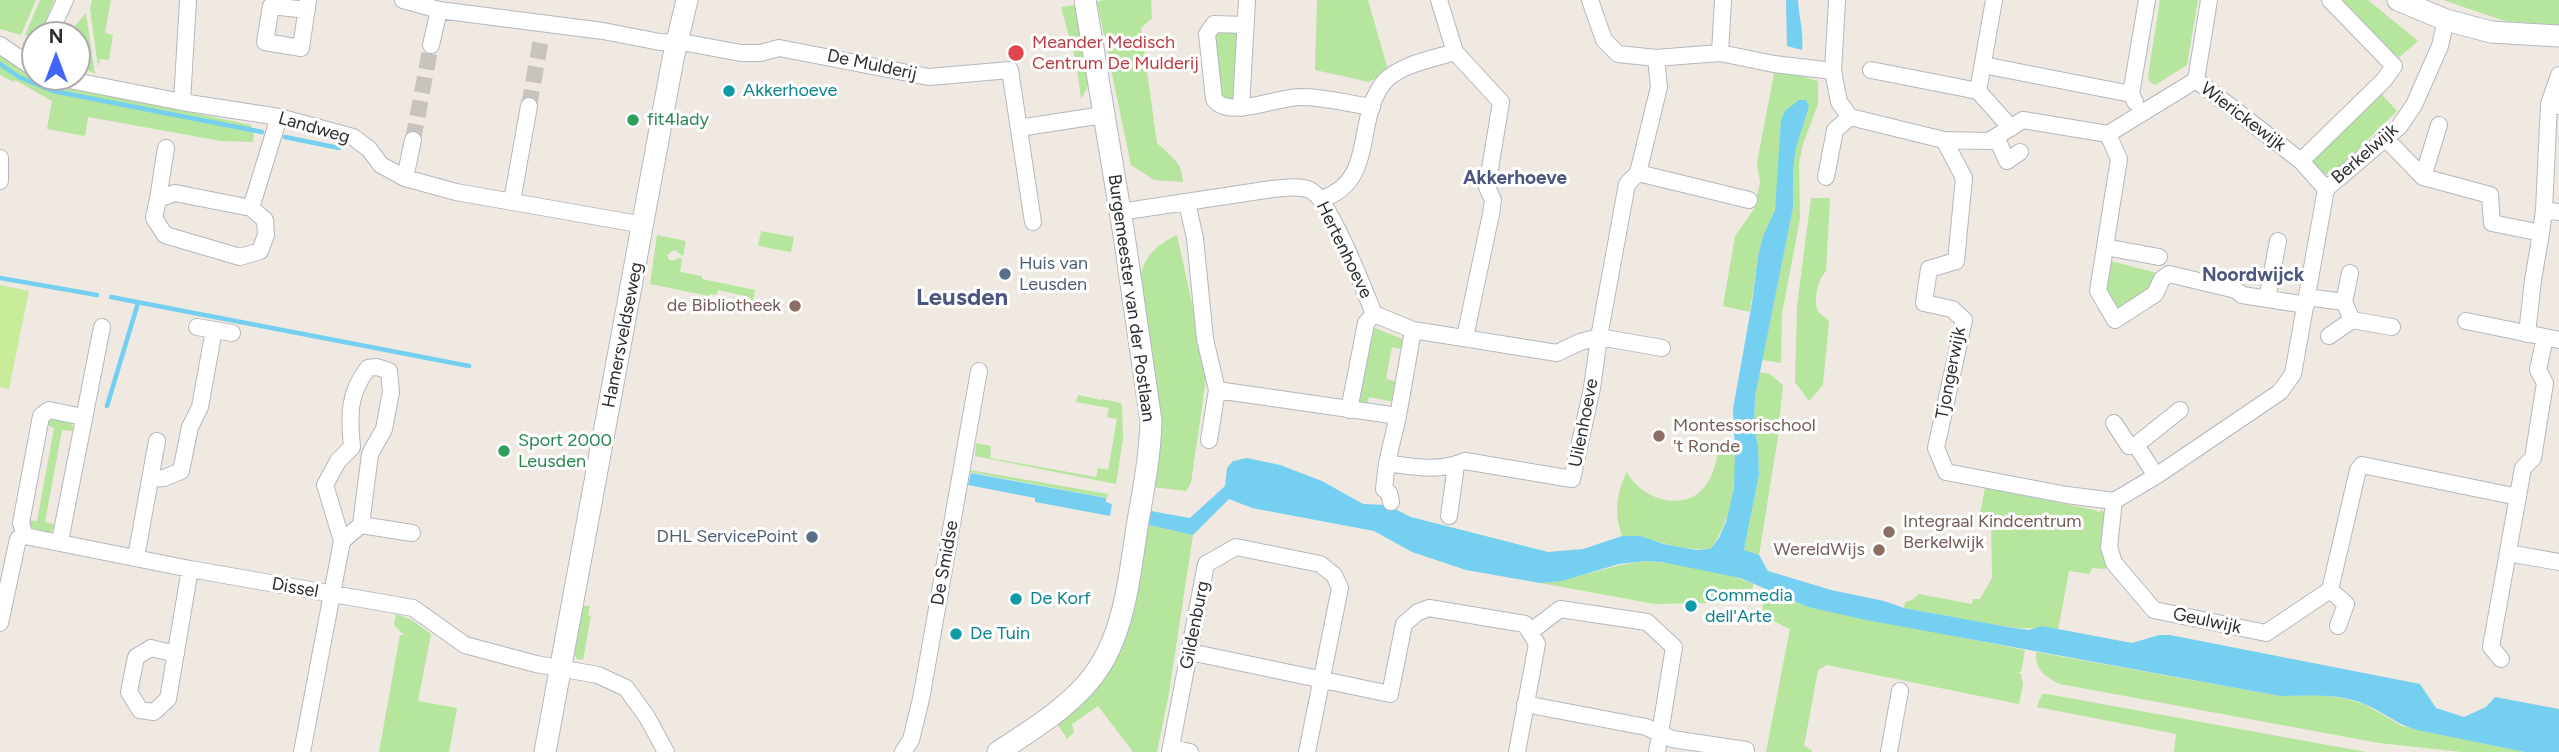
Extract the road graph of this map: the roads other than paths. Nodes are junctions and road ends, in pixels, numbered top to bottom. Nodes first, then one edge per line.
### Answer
1 (65, 0) edge
2 (188, 0) edge
3 (403, 0) edge
4 (687, 0) edge
5 (1085, 0) edge
6 (1247, 0) edge
7 (1439, 0) edge
8 (1590, 0) edge
9 (1723, 0) edge
10 (1837, 0) edge
11 (1994, 0) edge
12 (2147, 0) edge
13 (2209, 0) edge
14 (2330, 0) edge
15 (2398, 0) edge
16 (439, 10) junction
17 (2446, 20) junction
18 (56, 21) edge
19 (1245, 24) junction
20 (2559, 36) edge
21 (677, 42) junction
22 (0, 45) edge
23 (432, 45) tunnel mouth
24 (1455, 52) junction
25 (1720, 52) junction
26 (21, 57) edge
27 (1656, 58) junction
28 (1983, 65) junction
29 (1871, 70) dead end
30 (1833, 71) junction
31 (2559, 75) edge
32 (2196, 80) junction
33 (91, 84) edge
34 (1978, 91) junction
35 (2131, 94) junction
36 (182, 102) junction
37 (2554, 105) edge
38 (529, 106) tunnel mouth
39 (1372, 107) junction
40 (1241, 108) junction
41 (2141, 114) junction
42 (1103, 115) junction
43 (279, 117) junction
44 (1850, 117) junction
45 (2439, 125) dead end
46 (1019, 128) junction
47 (2011, 128) junction
48 (2108, 134) junction
49 (1996, 137) junction
50 (2386, 139) junction
51 (1944, 140) junction
52 (413, 141) tunnel mouth
53 (166, 148) dead end
54 (2020, 152) dead end
55 (0, 158) edge
56 (2301, 161) junction
57 (1638, 173) junction
58 (1826, 177) dead end
59 (2423, 177) junction
60 (405, 178) junction
61 (0, 181) edge
62 (2326, 189) junction
63 (158, 200) junction
64 (1321, 200) junction
65 (1749, 200) dead end
66 (512, 201) junction
67 (1187, 203) junction
68 (251, 208) junction
69 (2551, 211) edge
70 (1120, 212) junction
71 (1033, 222) dead end
72 (644, 225) junction
73 (2541, 233) junction
74 (2278, 241) dead end
75 (2105, 247) junction
76 (2159, 257) dead end
77 (2350, 273) dead end
78 (2267, 299) junction
79 (2306, 301) junction
80 (2344, 302) junction
81 (1374, 314) junction
82 (2352, 320) junction
83 (2466, 321) dead end
84 (102, 327) dead end
85 (197, 327) dead end
86 (2392, 327) dead end
87 (214, 330) junction
88 (1413, 330) junction
89 (232, 333) dead end
90 (2528, 334) junction
91 (2329, 336) dead end
92 (1465, 337) junction
93 (1599, 337) junction
94 (2552, 339) edge
95 (1662, 348) dead end
96 (979, 371) dead end
97 (1217, 390) junction
98 (1349, 410) junction
99 (2180, 410) dead end
100 (1398, 416) junction
101 (83, 417) junction
102 (2114, 423) dead end
103 (1209, 440) dead end
104 (157, 441) dead end
105 (2136, 445) junction
106 (352, 447) junction
107 (370, 454) junction
108 (1387, 463) junction
109 (1456, 465) junction
110 (2156, 476) junction
111 (150, 479) junction
112 (2518, 497) junction
113 (2114, 501) junction
114 (1391, 502) dead end
115 (1449, 516) dead end
116 (361, 524) junction
117 (412, 533) dead end
118 (22, 538) junction
119 (60, 541) junction
120 (342, 541) junction
121 (2508, 554) junction
122 (136, 557) junction
123 (2559, 562) edge
124 (190, 569) junction
125 (2330, 590) junction
126 (334, 595) junction
127 (0, 619) edge
128 (2339, 626) dead end
129 (1530, 632) junction
130 (1190, 652) junction
131 (176, 654) dead end
132 (2501, 659) dead end
133 (561, 668) junction
134 (1322, 680) junction
135 (1900, 691) dead end
136 (1525, 705) junction
137 (1660, 734) junction
138 (1170, 750) edge
139 (1746, 750) dead end
140 (302, 752) edge
141 (545, 752) edge
142 (666, 752) edge
143 (903, 752) edge
144 (998, 752) edge
145 (1190, 752) edge
146 (1307, 752) edge
147 (1517, 752) edge
148 (1657, 752) edge
149 (1889, 752) edge

1 - 18 street
2 - 36 street
3 - 16 street
4 - 21 street, Hamersveldseweg
5 - 42 street, Burgemeester van der Postlaan
6 - 19 street
7 - 24 street
8 - 27 street
9 - 25 street
10 - 30 street
11 - 28 street
12 - 35 street
13 - 32 street
14 - 56 street
15 - 17 street
16 - 21 street
16 - 23 street
17 - 20 street
17 - 50 street, Berkelwijk
19 - 40 street
19 - 40 street
21 - 46 street, De Mulderij
21 - 72 street, Hamersveldseweg
22 - 26 street
24 - 39 street
24 - 92 street
25 - 27 street
25 - 30 street
27 - 57 street
28 - 34 street
28 - 35 street
29 - 34 street
30 - 44 street
31 - 37 street
32 - 41 street, Wierickewijk
32 - 56 street, Wierickewijk
33 - 36 street, Landweg
34 - 47 street
35 - 41 street
36 - 43 street, Landweg
37 - 69 street
38 - 66 street
39 - 40 street
39 - 64 street
41 - 48 street, Wierickewijk
42 - 46 street
42 - 70 street, Burgemeester van der Postlaan
43 - 60 street, Landweg
43 - 68 street
44 - 51 street
44 - 58 street
45 - 59 street
46 - 71 street, De Mulderij
47 - 48 street
47 - 49 street
48 - 75 street
49 - 51 street
49 - 54 street
50 - 59 street
50 - 62 street, Berkelwijk
51 - 113 street, Tjongerwijk
52 - 60 street
53 - 63 street
55 - 61 street
56 - 62 street, Wierickewijk
57 - 65 street
57 - 93 street
59 - 73 street
60 - 66 street, Landweg
62 - 79 street, Berkelwijk
63 - 68 street
63 - 68 street
64 - 67 street, Hertenhoeve
64 - 81 street, Hertenhoeve
66 - 72 street, Landweg
67 - 70 street, Hertenhoeve
67 - 97 street
69 - 73 street
70 - 144 street, Burgemeester van der Postlaan
72 - 133 street, Hamersveldseweg
73 - 90 street
74 - 78 street
75 - 76 street
75 - 78 street
77 - 80 street
78 - 79 street
79 - 80 street
79 - 110 street, Berkelwijk
80 - 82 street
81 - 88 street, Hertenhoeve
81 - 98 street
82 - 86 street
82 - 91 street
83 - 90 street
84 - 101 street
85 - 87 street
87 - 89 street
87 - 111 street
88 - 92 street, Hertenhoeve
88 - 100 street
90 - 94 street
92 - 93 street, Hertenhoeve
93 - 95 street
93 - 109 street, Uilenhoeve
94 - 112 street
96 - 143 street, De Smidse
97 - 98 street
97 - 103 street
98 - 100 street
99 - 105 street
100 - 108 street
101 - 118 street
101 - 119 street
102 - 105 street
104 - 111 street
105 - 110 street
106 - 107 street
106 - 107 street
106 - 120 street
107 - 116 street
108 - 109 street, Uilenhoeve
108 - 114 street
109 - 115 street
110 - 113 street, Berkelwijk
111 - 122 street
112 - 121 street
112 - 125 street
113 - 125 street, Geulwijk
116 - 117 street
116 - 120 street
118 - 119 street, Dissel
118 - 127 street
119 - 122 street, Dissel
120 - 126 street
121 - 123 street
121 - 132 street
122 - 124 street, Dissel
124 - 126 street, Dissel
124 - 131 street
125 - 128 street
126 - 133 street, Dissel
126 - 140 street
129 - 134 street
129 - 136 street
129 - 137 street
130 - 134 street
130 - 134 street, Gildenburg
130 - 138 street, Gildenburg
133 - 141 street, Hamersveldseweg
133 - 142 street
134 - 146 street
135 - 149 street
136 - 137 street
136 - 147 street
137 - 139 street
137 - 148 street
138 - 145 street

